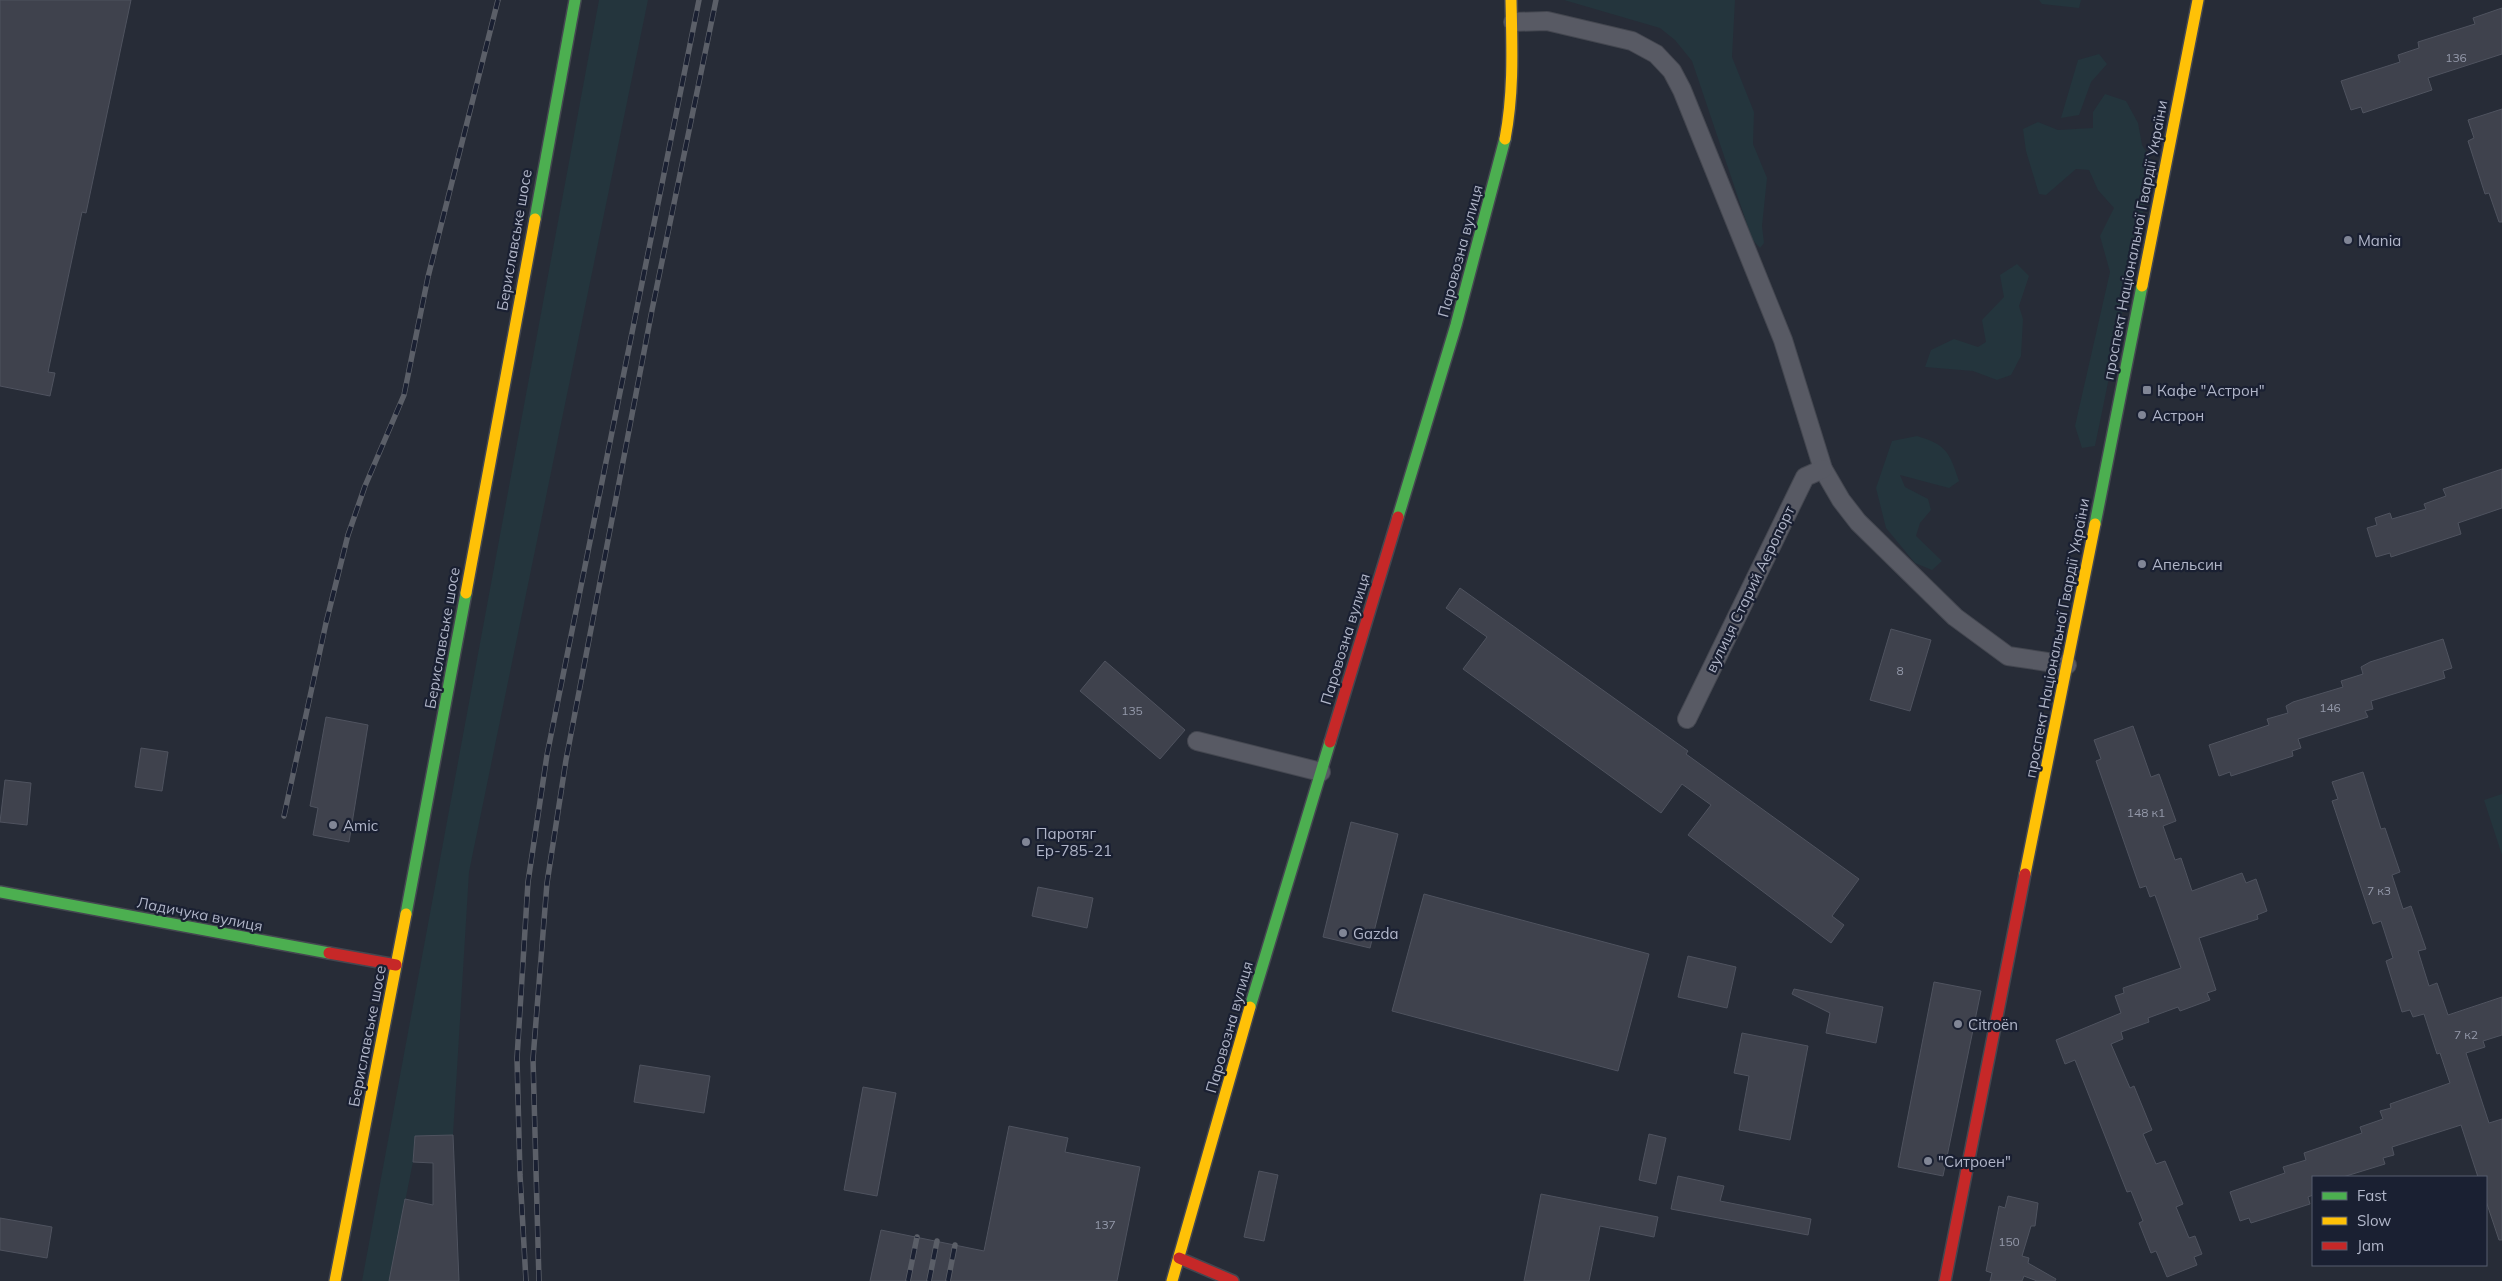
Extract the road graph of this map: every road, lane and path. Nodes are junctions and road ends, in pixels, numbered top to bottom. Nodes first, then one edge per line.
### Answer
1 (574, 0) edge
2 (1511, 0) edge
3 (2198, 0) edge
4 (1513, 22) junction
5 (1823, 469) junction
6 (2067, 665) junction
7 (1687, 719) dead end
8 (1197, 741) dead end
9 (1321, 772) junction
10 (0, 892) edge
11 (396, 965) junction
12 (1179, 1258) junction
13 (335, 1281) edge
14 (1172, 1281) edge
15 (1233, 1281) edge
16 (1945, 1281) edge

1 - 11 main road, Бериславське шосе
2 - 4 main road, Паровозна вулиця
3 - 6 main road, проспект Національної Гвардії України
4 - 5 street
4 - 9 main road, Паровозна вулиця
5 - 6 street
5 - 7 street, вулиця Старий Аеропорт
6 - 16 main road, проспект Національної Гвардії України
8 - 9 street
9 - 12 main road, Паровозна вулиця
10 - 11 main road, Ладичука вулиця
11 - 13 main road, Бериславське шосе
12 - 14 main road, Паровозна вулиця
12 - 15 main road

